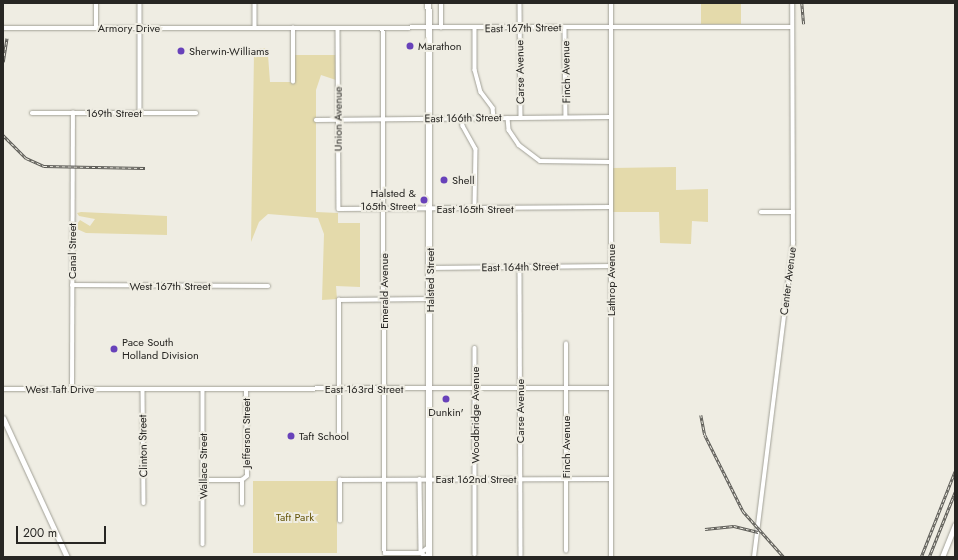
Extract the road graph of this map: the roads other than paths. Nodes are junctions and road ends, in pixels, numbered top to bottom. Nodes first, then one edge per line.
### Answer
1 (96, 3) edge
2 (140, 3) edge
3 (255, 3) edge
4 (429, 3) edge
5 (441, 3) edge
6 (520, 3) edge
7 (611, 3) edge
8 (792, 3) edge
9 (520, 27) junction
10 (565, 27) junction
11 (611, 27) junction
12 (792, 27) junction
13 (3, 28) edge
14 (96, 28) junction
15 (140, 28) junction
16 (255, 28) junction
17 (293, 28) junction
18 (338, 28) junction
19 (383, 28) junction
20 (429, 28) junction
21 (441, 28) junction
22 (475, 28) junction
23 (293, 82) dead end
24 (140, 112) junction
25 (32, 113) dead end
26 (73, 113) junction
27 (196, 113) dead end
28 (566, 117) junction
29 (610, 117) junction
30 (494, 118) junction
31 (508, 118) junction
32 (521, 118) junction
33 (338, 119) junction
34 (384, 119) junction
35 (429, 119) junction
36 (462, 119) junction
37 (316, 120) dead end
38 (610, 162) junction
39 (610, 207) junction
40 (339, 209) joint
41 (384, 209) junction
42 (430, 209) junction
43 (475, 209) junction
44 (761, 212) dead end
45 (793, 212) junction
46 (611, 266) junction
47 (520, 267) junction
48 (430, 268) junction
49 (72, 285) junction
50 (268, 286) dead end
51 (384, 300) junction
52 (430, 300) junction
53 (566, 344) dead end
54 (475, 348) dead end
55 (566, 388) junction
56 (611, 388) junction
57 (3, 389) edge
58 (72, 389) junction
59 (117, 389) joint
60 (143, 389) junction
61 (203, 389) junction
62 (338, 389) junction
63 (384, 389) junction
64 (430, 389) junction
65 (475, 389) junction
66 (520, 389) junction
67 (246, 390) junction
68 (3, 418) edge
69 (339, 436) dead end
70 (475, 479) junction
71 (520, 479) junction
72 (566, 479) junction
73 (611, 479) junction
74 (203, 480) junction
75 (242, 480) junction
76 (384, 480) junction
77 (420, 480) junction
78 (430, 480) junction
79 (144, 503) dead end
80 (242, 504) dead end
81 (340, 521) dead end
82 (955, 524) edge
83 (203, 544) dead end
84 (430, 546) junction
85 (566, 551) dead end
86 (421, 553) junction
87 (475, 554) dead end
88 (520, 555) dead end
89 (67, 557) edge
90 (427, 557) edge
91 (430, 557) edge
92 (611, 557) edge
93 (754, 557) edge
94 (942, 557) edge

1 - 14 street
2 - 15 street
3 - 16 street
4 - 20 main road, Halsted Street
5 - 21 street
6 - 9 street, Carse Avenue
7 - 11 street, Lathrop Avenue
8 - 12 street, Center Avenue
9 - 10 street, East 167th Street
9 - 22 street, East 167th Street
9 - 32 street, Carse Avenue
10 - 11 street, East 167th Street
10 - 28 street, Finch Avenue
11 - 12 street, East 167th Street
11 - 29 street, Lathrop Avenue
12 - 45 street, Center Avenue
13 - 14 street, Armory Drive
14 - 15 street, Armory Drive
15 - 16 street, Armory Drive
15 - 24 street
16 - 17 street, East 167th Street
17 - 18 street, East 167th Street
17 - 23 street
18 - 19 street, East 167th Street
18 - 33 street, Union Avenue
19 - 20 street, East 167th Street
19 - 34 street, Emerald Avenue
20 - 21 street, East 167th Street
20 - 35 main road, Halsted Street
21 - 22 street, East 167th Street
22 - 30 street
24 - 26 street, 169th Street
24 - 27 street, 169th Street
25 - 26 street, 169th Street
26 - 49 street, Canal Street
28 - 29 street, East 166th Street
28 - 32 street, East 166th Street
29 - 38 street, Lathrop Avenue
30 - 31 street, East 166th Street
30 - 36 street, East 166th Street
31 - 32 street, East 166th Street
31 - 38 street
33 - 34 street, East 166th Street
33 - 37 street, East 166th Street
33 - 40 street, Union Avenue
34 - 35 street, East 166th Street
34 - 41 street, Emerald Avenue
35 - 36 street, East 166th Street
35 - 42 main road, Halsted Street
36 - 43 street
38 - 39 street, Lathrop Avenue
39 - 43 street, East 165th Street
39 - 46 street, Lathrop Avenue
40 - 41 street, East 165th Street
41 - 42 street, East 165th Street
41 - 51 street, Emerald Avenue
42 - 43 street, East 165th Street
42 - 48 main road, Halsted Street
44 - 45 street
45 - 93 street, Center Avenue
46 - 47 street, East 164th Street
46 - 56 street, Lathrop Avenue
47 - 48 street, East 164th Street
47 - 66 street, Carse Avenue
48 - 52 main road, Halsted Street
49 - 50 street, West 167th Street
49 - 58 street, Canal Street
51 - 52 street
51 - 62 street
51 - 63 street, Emerald Avenue
52 - 64 main road, Halsted Street
53 - 55 street, Finch Avenue
54 - 65 street, Woodbridge Avenue
55 - 56 street, East 163rd Street
55 - 66 street, East 163rd Street
55 - 72 street, Finch Avenue
56 - 73 street, Lathrop Avenue
57 - 58 street, West Taft Drive
58 - 59 street, West Taft Drive
59 - 60 street, East 163rd Street
60 - 61 street, East 163rd Street
60 - 79 street, Clinton Street
61 - 67 street, East 163rd Street
61 - 74 street, Wallace Street
62 - 63 street, East 163rd Street
62 - 67 street, East 163rd Street
62 - 69 street
63 - 64 street, East 163rd Street
63 - 76 street, Emerald Avenue
64 - 65 street, East 163rd Street
64 - 78 main road, Halsted Street
65 - 66 street, East 163rd Street
65 - 70 street, Woodbridge Avenue
66 - 71 street, Carse Avenue
67 - 75 street, Jefferson Street
68 - 89 street
70 - 71 street, East 162nd Street
70 - 78 street, East 162nd Street
70 - 87 street, Woodbridge Avenue
71 - 72 street, East 162nd Street
71 - 88 street, Carse Avenue
72 - 73 street, East 162nd Street
72 - 85 street, Finch Avenue
73 - 92 street, Lathrop Avenue
74 - 75 street
74 - 83 street, Wallace Street
75 - 80 street, Jefferson Street
76 - 77 street, East 162nd Street
76 - 81 street, East 162nd Street
76 - 86 street, Emerald Avenue
77 - 78 street, East 162nd Street
77 - 86 street
78 - 84 main road, Halsted Street
82 - 94 street
84 - 86 street
84 - 91 main road, Halsted Street
86 - 90 street

